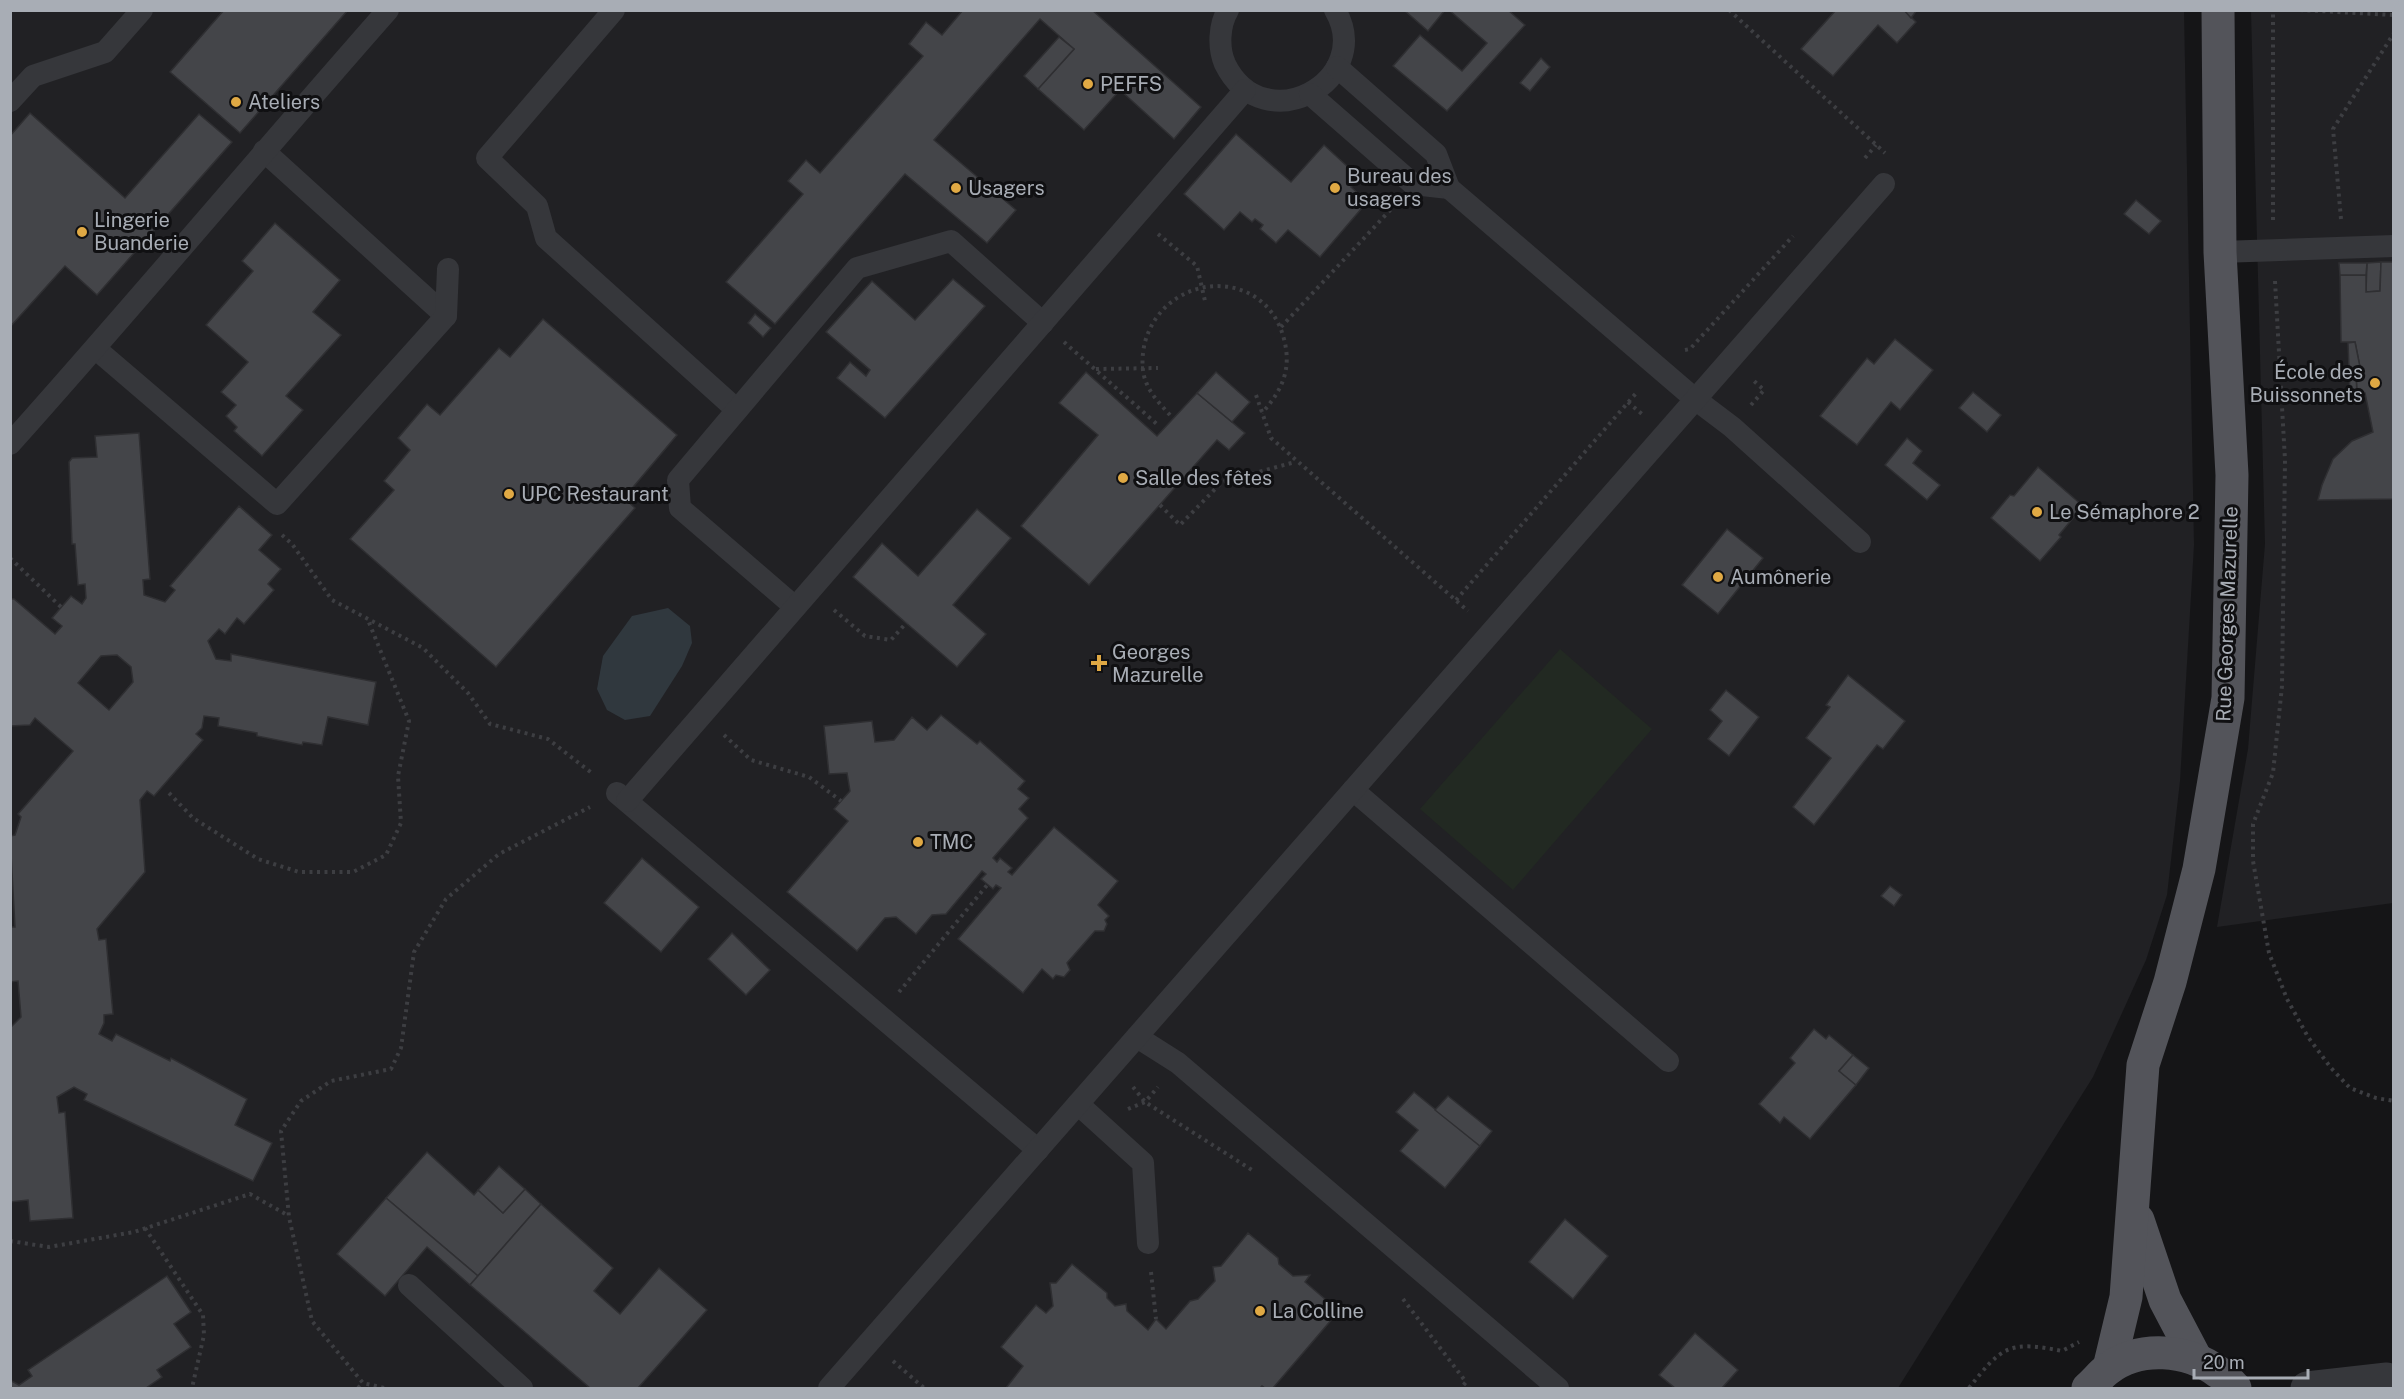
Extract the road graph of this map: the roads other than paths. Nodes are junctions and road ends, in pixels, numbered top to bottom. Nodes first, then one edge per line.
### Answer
1 (142, 10) edge
2 (388, 10) edge
3 (614, 10) edge
4 (1228, 10) edge
5 (1335, 10) edge
6 (2218, 10) edge
7 (1337, 67) junction
8 (1245, 90) junction
9 (1310, 94) junction
10 (10, 101) edge
11 (264, 151) junction
12 (1884, 184) dead end
13 (1449, 188) junction
14 (2394, 246) edge
15 (2220, 252) junction
16 (448, 269) dead end
17 (446, 316) junction
18 (1043, 323) junction
19 (96, 349) junction
20 (1695, 399) junction
21 (737, 410) junction
22 (10, 444) edge
23 (1860, 542) dead end
24 (803, 598) junction
25 (1353, 790) junction
26 (1137, 1037) junction
27 (1668, 1061) dead end
28 (1078, 1104) junction
29 (1038, 1150) junction
30 (2134, 1207) junction
31 (1148, 1243) road end
32 (409, 1285) dead end
33 (2196, 1359) junction
34 (2099, 1378) edge
35 (2384, 1382) edge
36 (522, 1389) edge
37 (829, 1389) edge
38 (1558, 1389) edge
39 (2235, 1389) edge
40 (2307, 1389) edge

1 - 10 lane
2 - 11 lane
3 - 21 lane
4 - 8 lane
5 - 7 lane
6 - 15 main road, Rue Georges Mazurelle
7 - 9 lane
7 - 13 lane
8 - 9 lane
8 - 18 lane
9 - 13 lane
11 - 17 lane
11 - 19 lane
12 - 20 lane
13 - 20 lane
14 - 15 lane
15 - 30 main road, Rue Georges Mazurelle
16 - 17 lane
17 - 19 lane
18 - 21 lane
18 - 24 lane
19 - 22 lane
20 - 23 lane
20 - 25 lane
21 - 24 lane
24 - 29 lane
25 - 26 lane
25 - 27 lane
26 - 28 lane
26 - 38 lane
28 - 29 lane
28 - 31 lane
29 - 37 lane
30 - 33 main road, Rue Georges Mazurelle
30 - 34 main road, Rue Georges Mazurelle
32 - 36 lane
33 - 34 main road
33 - 39 main road
35 - 40 street

